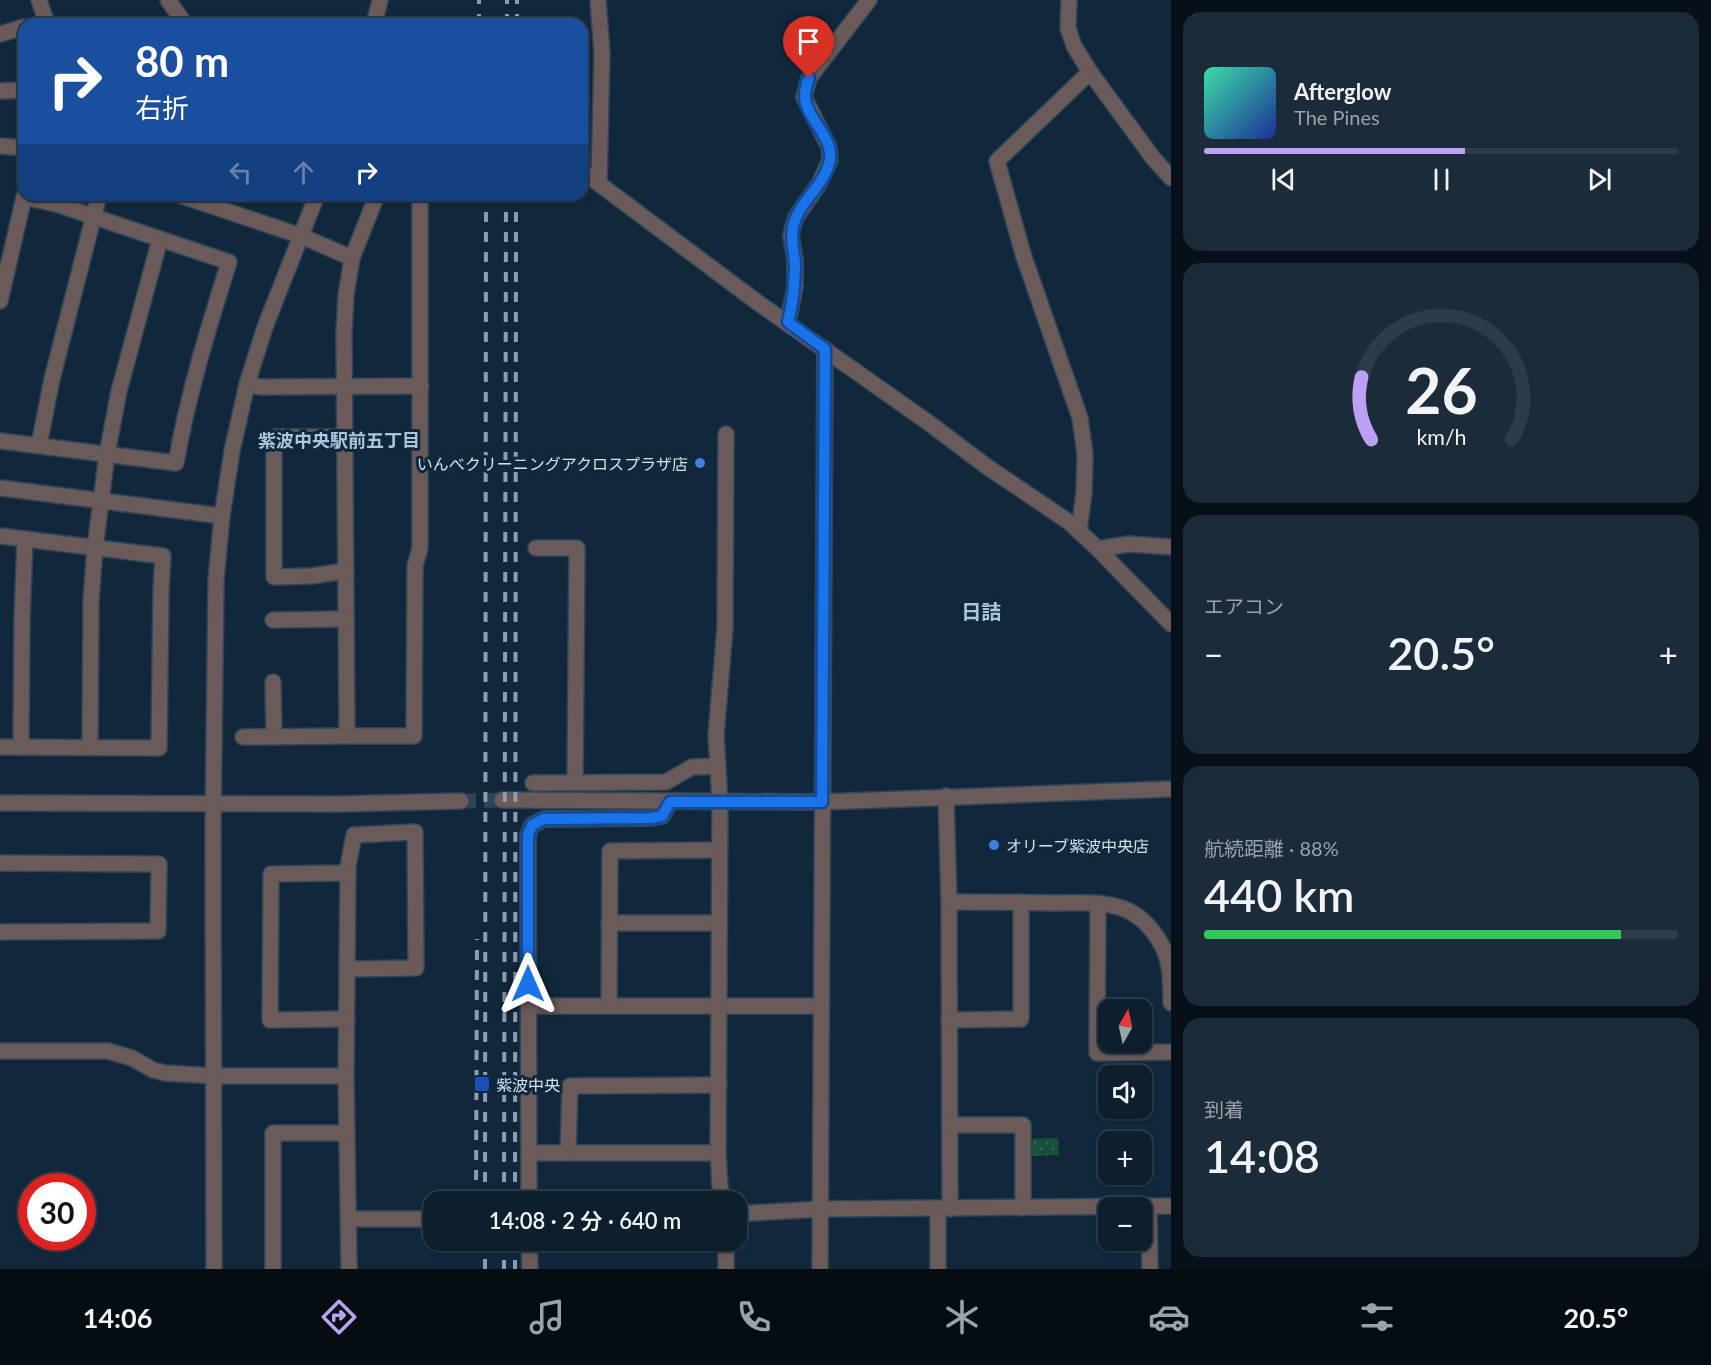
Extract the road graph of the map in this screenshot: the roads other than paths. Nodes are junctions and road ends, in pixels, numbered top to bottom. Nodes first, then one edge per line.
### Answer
1 (39, 0) edge
2 (168, 0) edge
3 (380, 0) edge
4 (598, 0) edge
5 (870, 0) edge
6 (1069, 0) edge
7 (41, 18) edge
8 (181, 18) edge
9 (376, 18) edge
10 (18, 29) edge
11 (0, 34) edge
12 (1090, 72) junction
13 (18, 90) edge
14 (0, 91) edge
15 (0, 146) edge
16 (18, 148) edge
17 (588, 175) edge
18 (1171, 178) edge
19 (599, 183) junction
20 (23, 201) edge
21 (42, 201) edge
22 (97, 201) edge
23 (205, 201) edge
24 (315, 201) edge
25 (375, 201) edge
26 (420, 201) edge
27 (93, 217) junction
28 (301, 236) junction
29 (160, 239) junction
30 (5, 256) edge
31 (352, 258) junction
32 (0, 301) edge
33 (788, 322) junction
34 (825, 349) junction
35 (247, 384) junction
36 (346, 386) junction
37 (421, 386) junction
38 (726, 434) dead end
39 (346, 437) junction
40 (0, 441) edge
41 (39, 445) junction
42 (107, 454) junction
43 (0, 488) edge
44 (100, 501) junction
45 (222, 516) junction
46 (1079, 531) junction
47 (0, 536) edge
48 (25, 539) junction
49 (1171, 547) edge
50 (95, 548) junction
51 (536, 548) dead end
52 (1098, 549) junction
53 (346, 571) junction
54 (346, 619) junction
55 (273, 620) dead end
56 (1171, 624) edge
57 (273, 682) dead end
58 (347, 736) junction
59 (243, 737) dead end
60 (274, 737) junction
61 (0, 747) edge
62 (21, 747) junction
63 (90, 747) junction
64 (718, 766) junction
65 (533, 783) dead end
66 (575, 783) junction
67 (1171, 789) edge
68 (946, 796) junction
69 (502, 800) tunnel mouth
70 (462, 801) tunnel mouth
71 (670, 802) junction
72 (720, 802) junction
73 (822, 802) junction
74 (0, 803) edge
75 (213, 804) junction
76 (719, 850) junction
77 (0, 863) edge
78 (348, 873) junction
79 (949, 902) junction
80 (1021, 903) junction
81 (1098, 905) junction
82 (609, 923) junction
83 (719, 923) junction
84 (0, 932) edge
85 (347, 969) junction
86 (1171, 1003) edge
87 (528, 1006) junction
88 (609, 1006) junction
89 (719, 1006) junction
90 (821, 1006) junction
91 (347, 1019) junction
92 (949, 1020) junction
93 (0, 1051) edge
94 (1171, 1052) edge
95 (214, 1076) junction
96 (346, 1076) junction
97 (719, 1085) junction
98 (950, 1125) junction
99 (348, 1133) junction
100 (529, 1153) junction
101 (568, 1153) junction
102 (718, 1153) junction
103 (529, 1191) edge
104 (720, 1191) edge
105 (1152, 1206) edge
106 (1171, 1206) edge
107 (1098, 1207) edge
108 (1023, 1208) junction
109 (820, 1209) junction
110 (944, 1209) junction
111 (747, 1213) edge
112 (349, 1219) junction
113 (423, 1219) edge
114 (529, 1251) edge
115 (726, 1251) edge
116 (1150, 1251) edge
117 (214, 1269) edge
118 (273, 1269) edge
119 (349, 1269) edge
120 (530, 1269) edge
121 (726, 1269) edge
122 (820, 1269) edge
123 (938, 1269) edge
124 (1150, 1269) edge

1 - 7 street
2 - 8 street
3 - 9 street
4 - 19 street
5 - 33 street
6 - 12 street
10 - 11 street
12 - 18 street
12 - 46 street
13 - 14 street
15 - 16 street
17 - 19 street
19 - 33 street
20 - 30 street
21 - 27 street
22 - 27 street
23 - 28 street
24 - 28 street
25 - 31 street
26 - 37 street
27 - 29 street
27 - 41 street
28 - 31 street
28 - 35 street
29 - 42 street
29 - 42 street
30 - 32 street
31 - 36 street
33 - 34 street
34 - 46 street
34 - 73 street
35 - 36 street
35 - 45 street
36 - 37 street
36 - 39 street
37 - 58 street
38 - 64 street
39 - 53 street
39 - 53 street
40 - 41 street
41 - 42 street
42 - 44 street
43 - 44 street
44 - 45 street
44 - 50 street
45 - 75 street
46 - 52 street
47 - 48 street
48 - 50 street
48 - 62 street
49 - 52 street
50 - 63 street
50 - 63 street
51 - 66 street
52 - 56 street
53 - 54 street
54 - 55 street
54 - 58 street
57 - 60 street
58 - 60 street
59 - 60 street
61 - 62 street
62 - 63 street
64 - 66 street
64 - 72 street
65 - 66 street
67 - 68 street
68 - 73 street
68 - 79 street
69 - 71 street
70 - 75 street
71 - 72 street
71 - 87 street
72 - 73 street
72 - 76 street
73 - 90 street
74 - 75 street
75 - 95 street
76 - 82 street
76 - 83 street
77 - 84 street
78 - 85 street
78 - 85 street
78 - 91 street
79 - 80 street
79 - 92 street
80 - 81 street
80 - 92 street
81 - 86 street
81 - 94 street
82 - 83 street
82 - 88 street
83 - 89 street
85 - 91 street
87 - 88 street
87 - 100 street
88 - 89 street
89 - 90 street
89 - 97 street
90 - 109 street
91 - 96 street
92 - 98 street
93 - 95 street
95 - 96 street
95 - 117 street
96 - 99 street
97 - 101 street
97 - 102 street
98 - 108 street
98 - 110 street
99 - 112 street
99 - 118 street
100 - 101 street
100 - 103 street
101 - 102 street
102 - 104 street
105 - 106 street
107 - 108 street
108 - 110 street
109 - 110 street
109 - 111 street
109 - 122 street
110 - 123 street
112 - 113 street
112 - 119 street
114 - 120 street
115 - 121 street
116 - 124 street

